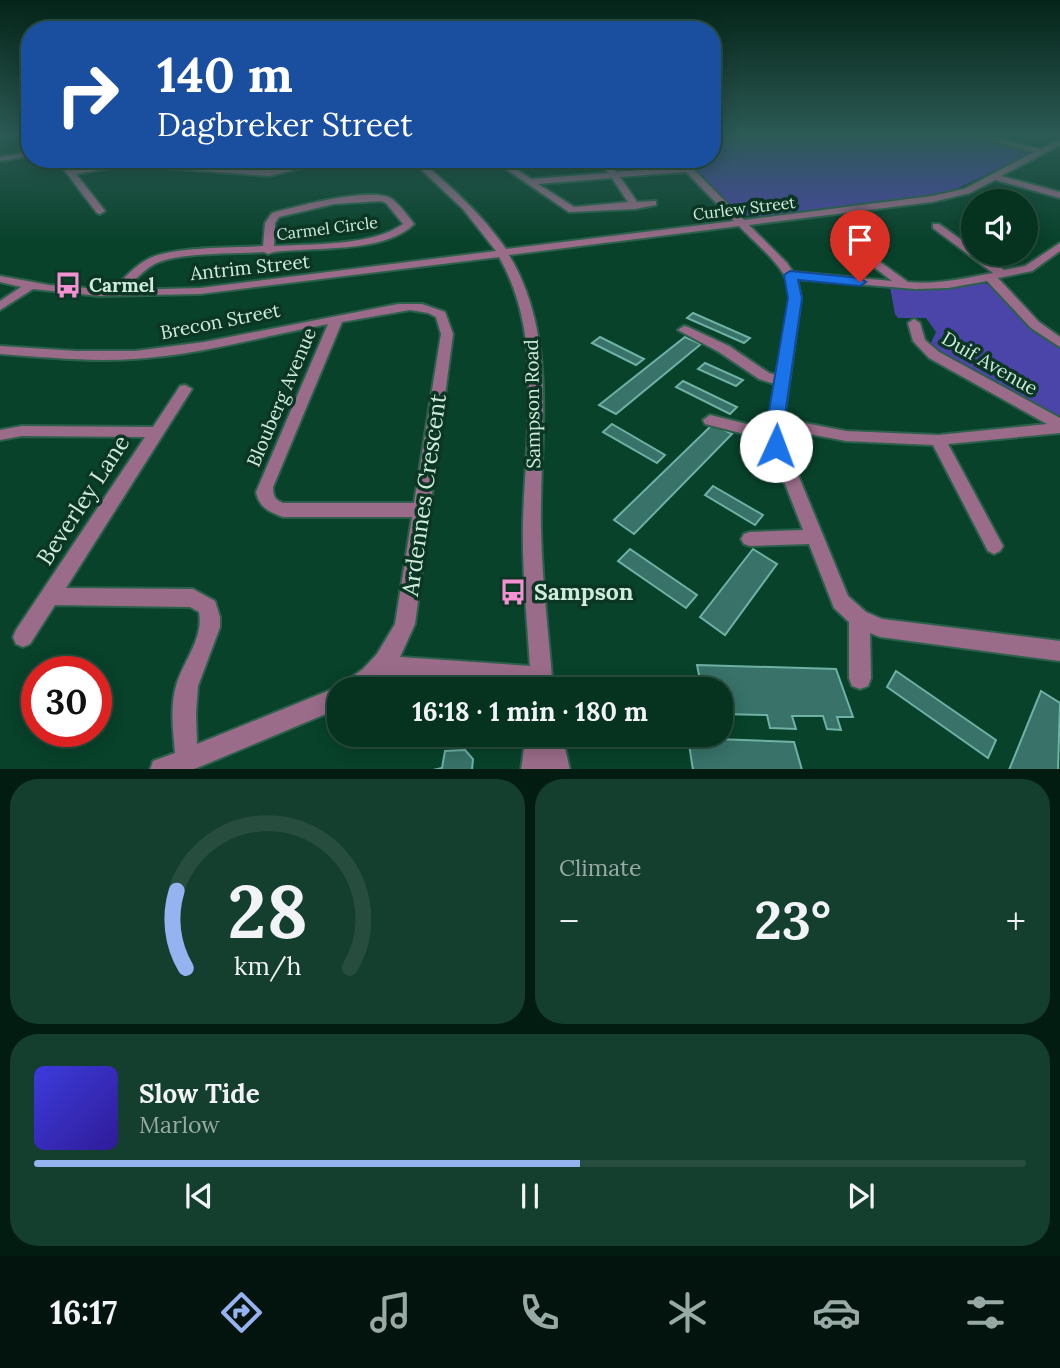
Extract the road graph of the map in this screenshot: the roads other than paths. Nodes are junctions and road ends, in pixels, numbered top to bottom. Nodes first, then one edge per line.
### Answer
1 (77, 171) edge
2 (239, 171) edge
3 (279, 171) edge
4 (427, 171) edge
5 (513, 171) edge
6 (610, 171) edge
7 (659, 171) edge
8 (689, 171) edge
9 (1006, 171) edge
10 (70, 172) joint
11 (612, 174) junction
12 (994, 177) junction
13 (529, 182) junction
14 (1060, 195) edge
15 (653, 204) dead end
16 (635, 206) junction
17 (100, 211) dead end
18 (739, 224) junction
19 (936, 226) dead end
20 (844, 239) dead end
21 (1060, 246) edge
22 (268, 251) junction
23 (503, 254) junction
24 (1054, 257) edge
25 (790, 275) junction
26 (997, 276) junction
27 (0, 279) edge
28 (905, 285) junction
29 (30, 286) junction
30 (115, 293) junction
31 (0, 306) edge
32 (337, 318) junction
33 (443, 318) joint
34 (914, 323) dead end
35 (684, 330) dead end
36 (1060, 343) edge
37 (0, 350) edge
38 (782, 382) junction
39 (185, 389) dead end
40 (710, 420) dead end
41 (1060, 427) edge
42 (775, 430) junction
43 (157, 432) junction
44 (0, 435) edge
45 (938, 440) junction
46 (422, 510) junction
47 (813, 537) junction
48 (750, 539) dead end
49 (995, 546) dead end
50 (50, 596) junction
51 (859, 618) junction
52 (23, 637) dead end
53 (1060, 650) edge
54 (381, 666) junction
55 (368, 677) edge
56 (479, 677) edge
57 (541, 677) edge
58 (860, 678) dead end
59 (327, 702) edge
60 (536, 747) edge
61 (553, 747) edge
62 (187, 759) junction
63 (162, 769) edge
64 (533, 769) edge
65 (558, 769) edge

1 - 10 street
2 - 3 street
4 - 23 street, Sampson Road
5 - 13 street
6 - 11 street
7 - 11 street
8 - 18 street
9 - 12 street, Curlew Street
10 - 17 street
11 - 13 street
11 - 16 street
12 - 14 street
12 - 18 street, Curlew Street
13 - 16 street
15 - 16 street
18 - 23 street, Curlew Street
18 - 25 street
19 - 26 street
20 - 28 street
21 - 24 street
22 - 22 street, Carmel Circle
22 - 30 street, Carmel Circle
23 - 30 street, Antrim Street
23 - 57 street, Sampson Road
24 - 26 street
25 - 28 street
25 - 38 street
26 - 28 street
26 - 36 street
27 - 29 street, Antrim Street
29 - 30 street, Antrim Street
29 - 31 street
32 - 33 street, Brecon Street
32 - 37 street, Brecon Street
32 - 46 street, Blouberg Avenue
33 - 46 street, Ardennes Crescent
34 - 41 street, Duif Avenue
35 - 38 street
38 - 42 street
39 - 43 street, Beverley Lane
40 - 42 street
41 - 45 street
42 - 45 street
42 - 47 street
43 - 44 street, Beverley Lane
43 - 50 street, Beverley Lane
45 - 49 street
46 - 54 street, Ardennes Crescent
47 - 48 street
47 - 51 street
50 - 52 street, Beverley Lane
50 - 62 street, Beverley Lane
51 - 53 street
51 - 58 street
54 - 55 street, Ardennes Crescent
54 - 56 street
59 - 62 street
60 - 64 street
61 - 65 street
62 - 63 street

